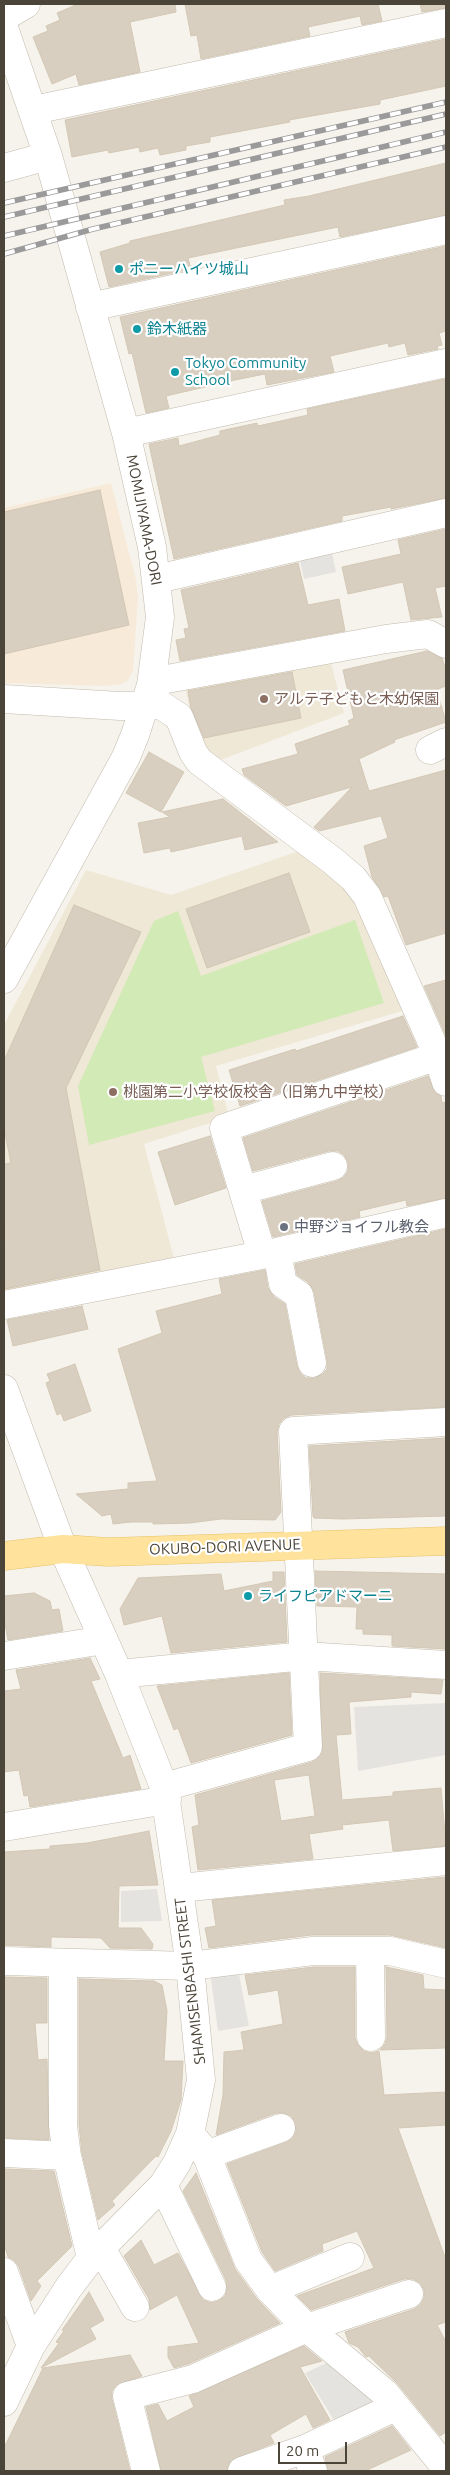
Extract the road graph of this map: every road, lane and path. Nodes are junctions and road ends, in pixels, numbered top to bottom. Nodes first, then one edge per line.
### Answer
1 (26, 4) edge
2 (4, 17) edge
3 (446, 23) edge
4 (4, 28) edge
5 (34, 110) junction
6 (48, 156) junction
7 (4, 168) edge
8 (446, 230) edge
9 (90, 307) junction
10 (446, 363) edge
11 (126, 433) junction
12 (446, 513) edge
13 (157, 579) junction
14 (446, 644) edge
15 (152, 678) junction
16 (4, 699) edge
17 (146, 705) junction
18 (4, 979) edge
19 (438, 1056) junction
20 (446, 1082) edge
21 (333, 1166) dead end
22 (243, 1190) junction
23 (446, 1213) edge
24 (269, 1253) junction
25 (4, 1305) edge
26 (312, 1363) dead end
27 (5, 1401) edge
28 (446, 1422) edge
29 (446, 1541) edge
30 (300, 1544) junction
31 (63, 1549) junction
32 (4, 1556) edge
33 (104, 1640) junction
34 (4, 1656) edge
35 (305, 1656) junction
36 (446, 1665) edge
37 (119, 1674) junction
38 (165, 1794) junction
39 (4, 1827) edge
40 (446, 1861) edge
41 (180, 1888) junction
42 (370, 1951) junction
43 (4, 1961) edge
44 (63, 1964) junction
45 (446, 1964) edge
46 (190, 1966) junction
47 (372, 2037) dead end
48 (281, 2128) dead end
49 (198, 2144) junction
50 (4, 2153) edge
51 (67, 2156) junction
52 (163, 2185) junction
53 (96, 2253) junction
54 (350, 2257) dead end
55 (4, 2272) edge
56 (212, 2287) dead end
57 (270, 2290) junction
58 (409, 2294) dead end
59 (135, 2307) dead end
60 (307, 2328) junction
61 (31, 2346) junction
62 (7, 2386) edge
63 (395, 2407) junction
64 (309, 2460) edge
65 (446, 2468) edge
66 (146, 2471) edge
67 (242, 2471) edge

1 - 2 street
3 - 5 street
4 - 5 street, MOMIJIYAMA-DORI
5 - 6 street, MOMIJIYAMA-DORI
6 - 7 street
6 - 9 street, MOMIJIYAMA-DORI
8 - 9 street
9 - 11 street, MOMIJIYAMA-DORI
10 - 11 street
11 - 13 street, MOMIJIYAMA-DORI
12 - 13 street
13 - 15 street, MOMIJIYAMA-DORI
14 - 15 street
15 - 17 street, MOMIJIYAMA-DORI
16 - 17 street
17 - 18 street, MOMIJIYAMA-DORI
17 - 19 street
19 - 20 street
19 - 22 street
21 - 22 street
22 - 24 street
23 - 24 street
24 - 25 street
24 - 26 street
27 - 31 street
28 - 30 street
29 - 30 main road, OKUBO-DORI AVENUE
30 - 31 main road, OKUBO-DORI AVENUE
30 - 35 street
31 - 32 main road, OKUBO-DORI AVENUE
31 - 33 street, SHAMISENBASHI STREET
33 - 34 street
33 - 37 street, SHAMISENBASHI STREET
35 - 36 street
35 - 37 street
35 - 38 street
37 - 38 street, SHAMISENBASHI STREET
38 - 39 street
38 - 41 street, SHAMISENBASHI STREET
40 - 41 street
41 - 46 street, SHAMISENBASHI STREET
42 - 45 street
42 - 46 street
42 - 47 street
43 - 44 street
44 - 46 street
44 - 51 street
46 - 49 street, SHAMISENBASHI STREET
48 - 49 street
49 - 52 street, SHAMISENBASHI STREET
49 - 57 street
50 - 51 street
51 - 53 street
52 - 53 street, SHAMISENBASHI STREET
52 - 56 street
53 - 59 street
53 - 61 street, SHAMISENBASHI STREET
54 - 57 street
55 - 61 street
57 - 60 street
58 - 60 street
60 - 63 street
60 - 66 street
61 - 62 street, SHAMISENBASHI STREET
63 - 64 street
63 - 65 street
64 - 67 street

